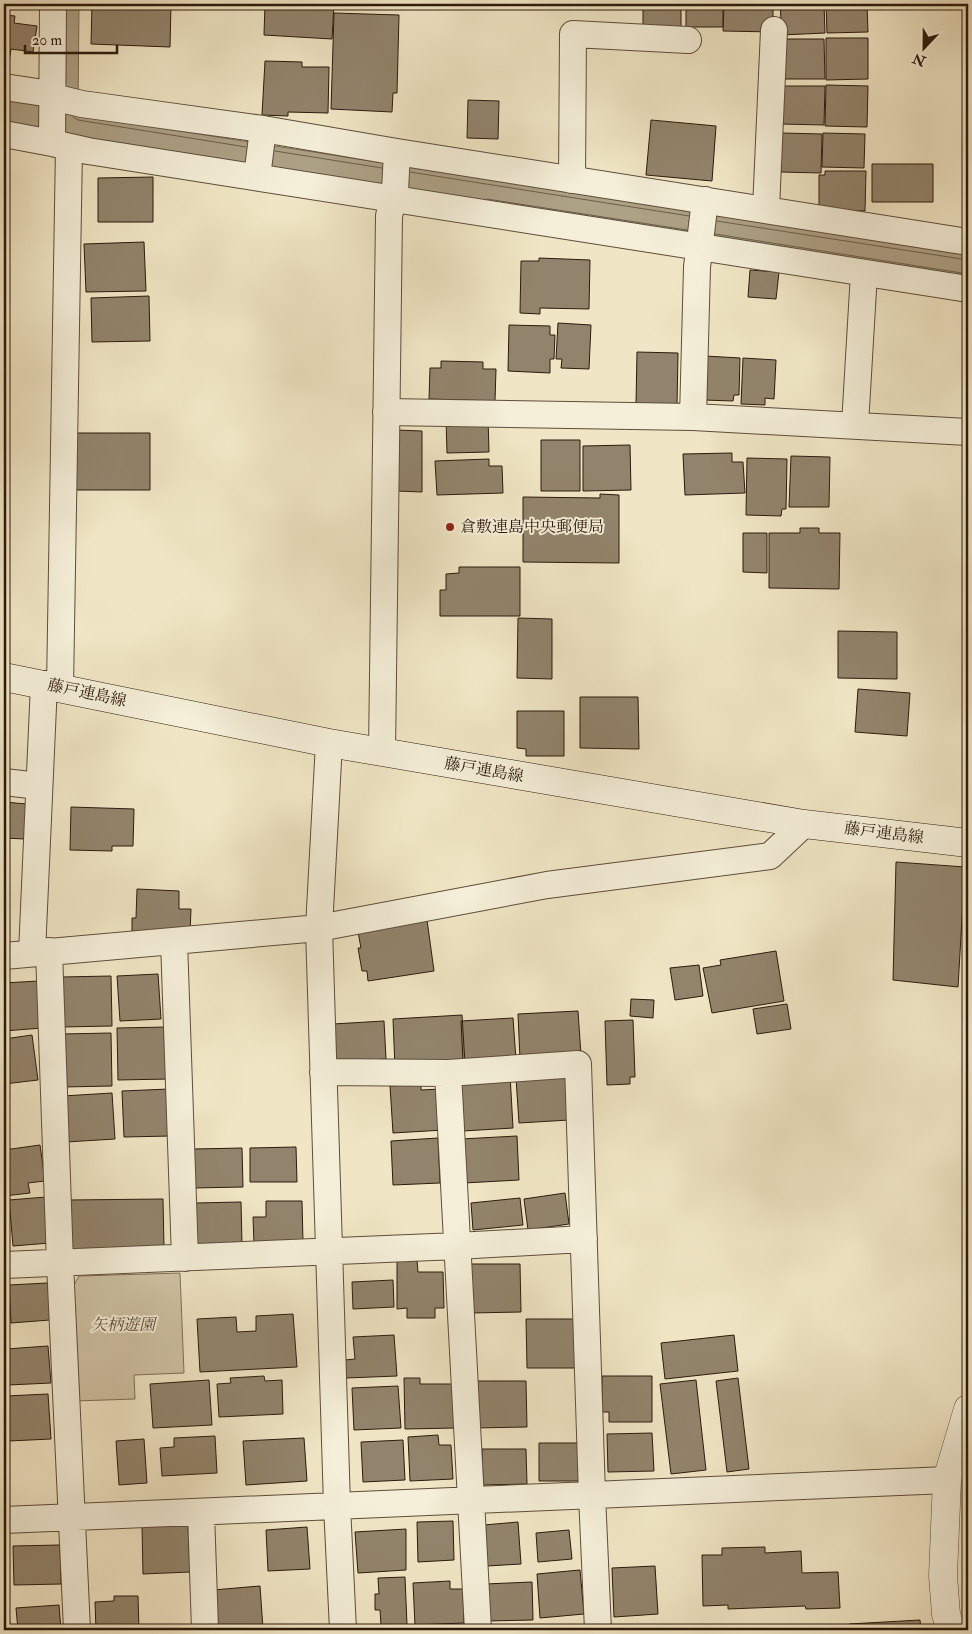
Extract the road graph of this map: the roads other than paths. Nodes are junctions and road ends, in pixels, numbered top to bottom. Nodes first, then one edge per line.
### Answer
1 (53, 4) edge
2 (774, 30) dead end
3 (688, 40) dead end
4 (4, 87) edge
5 (62, 101) junction
6 (4, 134) edge
7 (262, 135) junction
8 (58, 143) junction
9 (397, 158) junction
10 (258, 174) junction
11 (572, 180) junction
12 (394, 195) junction
13 (705, 206) junction
14 (766, 209) junction
15 (968, 242) edge
16 (700, 244) junction
17 (864, 273) junction
18 (968, 289) edge
19 (386, 412) junction
20 (693, 416) junction
21 (855, 425) junction
22 (968, 432) edge
23 (4, 677) edge
24 (52, 686) junction
25 (329, 743) junction
26 (382, 752) junction
27 (4, 782) edge
28 (39, 786) junction
29 (804, 824) junction
30 (968, 843) edge
31 (319, 928) junction
32 (174, 940) junction
33 (40, 952) junction
34 (4, 956) edge
35 (323, 1072) junction
36 (448, 1073) junction
37 (584, 1238) junction
38 (457, 1246) junction
39 (329, 1251) junction
40 (185, 1258) junction
41 (60, 1263) junction
42 (4, 1265) edge
43 (968, 1409) edge
44 (946, 1480) junction
45 (592, 1495) junction
46 (470, 1500) junction
47 (337, 1505) junction
48 (201, 1512) junction
49 (71, 1517) junction
50 (4, 1520) edge
51 (77, 1630) edge
52 (205, 1630) edge
53 (343, 1630) edge
54 (478, 1630) edge
55 (598, 1630) edge
56 (951, 1630) edge

1 - 5 street
2 - 14 street
3 - 11 street
4 - 5 street
5 - 7 street
5 - 8 street
6 - 8 street
7 - 9 street
7 - 10 street
8 - 10 street
8 - 24 street
9 - 11 street
9 - 12 street
10 - 12 street
11 - 13 street
12 - 16 street
12 - 19 street
13 - 14 street
13 - 16 street
14 - 15 street
16 - 17 street
16 - 20 street
17 - 18 street
17 - 21 street
19 - 20 street
19 - 26 street
20 - 21 street
21 - 22 street
23 - 24 main road, 藤戸連島線
24 - 25 main road, 藤戸連島線
24 - 28 street
25 - 26 main road, 藤戸連島線
25 - 31 street
26 - 29 main road, 藤戸連島線
27 - 28 street
28 - 33 street
29 - 30 main road, 藤戸連島線
29 - 31 street
31 - 32 street
31 - 35 street
32 - 33 street
32 - 40 street
33 - 34 street
33 - 41 street
35 - 36 street
35 - 39 street
36 - 37 street
36 - 38 street
37 - 38 street
37 - 45 street
38 - 39 street
38 - 46 street
39 - 40 street
39 - 47 street
40 - 41 street
41 - 42 street
41 - 49 street
43 - 44 main road
44 - 45 street
44 - 56 main road
45 - 46 street
45 - 55 street
46 - 47 street
46 - 54 street
47 - 48 street
47 - 53 street
48 - 49 street
48 - 52 street
49 - 50 street
49 - 51 street

